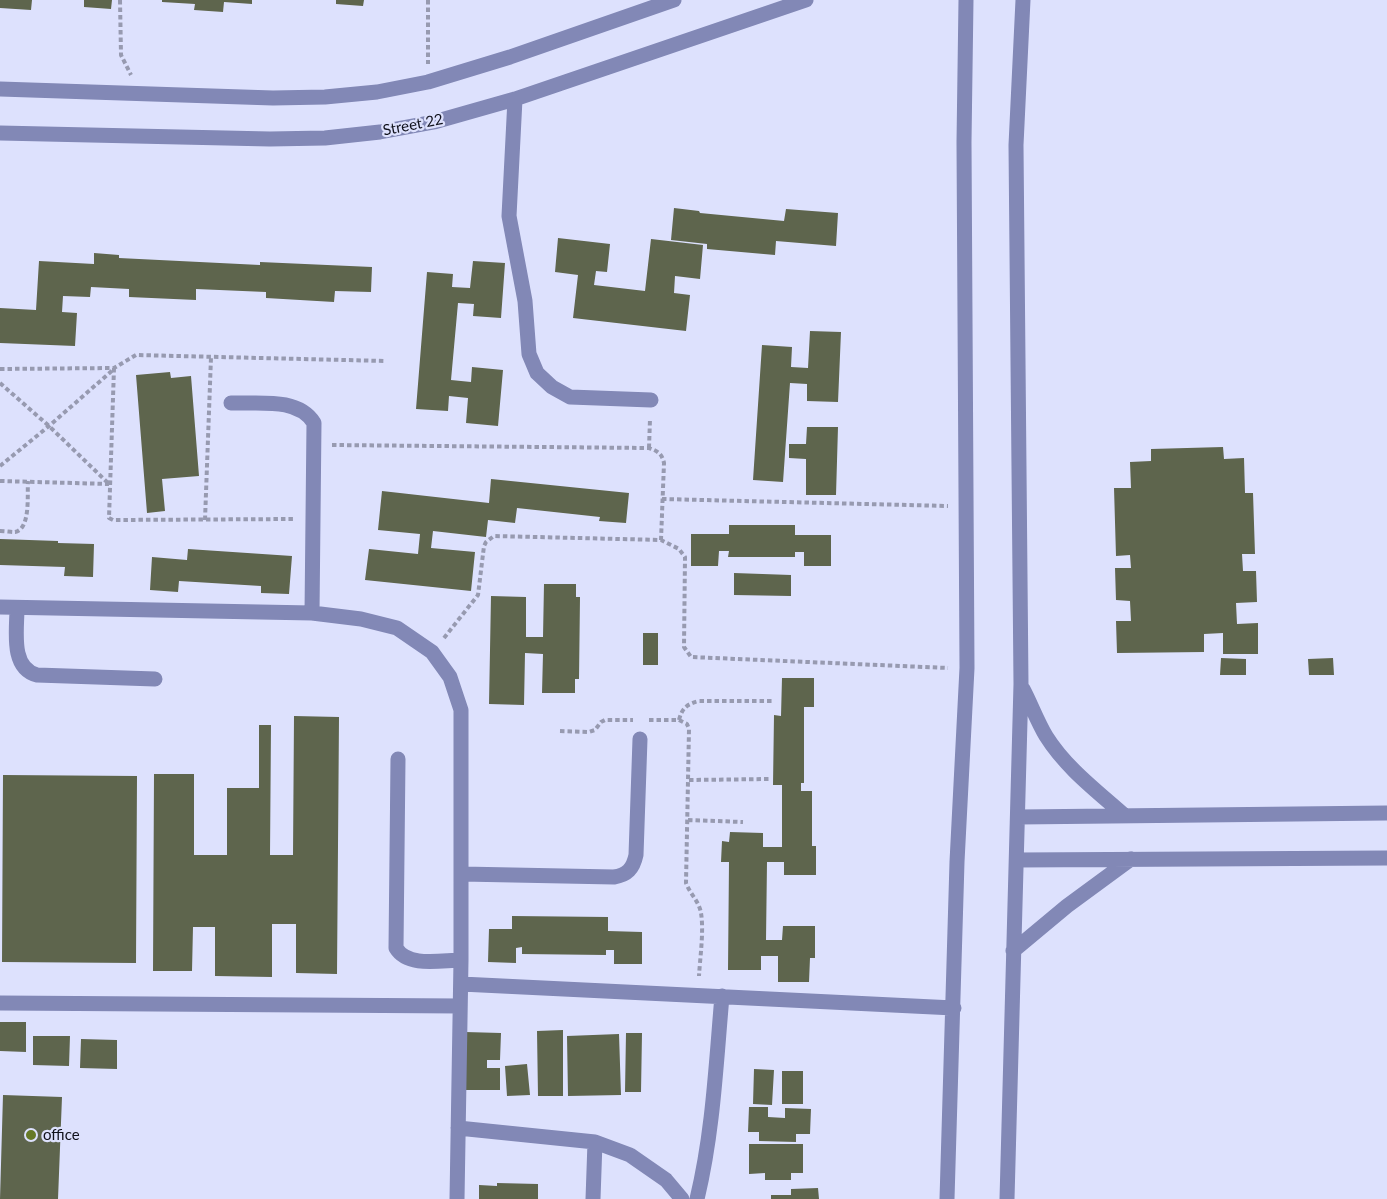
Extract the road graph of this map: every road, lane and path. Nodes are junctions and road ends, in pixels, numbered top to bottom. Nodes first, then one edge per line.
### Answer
1 (120, 0) edge
2 (428, 0) edge
3 (674, 0) edge
4 (806, 0) edge
5 (966, 0) edge
6 (1023, 0) edge
7 (428, 82) junction
8 (0, 89) edge
9 (147, 94) junction
10 (515, 99) junction
11 (0, 133) edge
12 (211, 357) junction
13 (386, 361) dead end
14 (0, 369) edge
15 (114, 369) junction
16 (0, 383) edge
17 (651, 400) joint
18 (231, 404) dead end
19 (50, 426) junction
20 (314, 445) junction
21 (649, 448) junction
22 (0, 466) edge
23 (0, 481) edge
24 (28, 481) junction
25 (109, 484) junction
26 (662, 499) junction
27 (967, 507) junction
28 (313, 519) junction
29 (205, 520) junction
30 (0, 531) edge
31 (661, 540) junction
32 (0, 607) edge
33 (17, 608) junction
34 (312, 613) junction
35 (432, 652) junction
36 (967, 668) junction
37 (155, 679) dead end
38 (1021, 684) junction
39 (772, 701) dead end
40 (679, 720) junction
41 (560, 731) dead end
42 (640, 739) dead end
43 (398, 759) dead end
44 (770, 779) dead end
45 (688, 780) junction
46 (1387, 813) edge
47 (1125, 816) junction
48 (1019, 817) junction
49 (688, 820) junction
50 (743, 822) dead end
51 (1387, 858) edge
52 (1131, 859) junction
53 (1017, 860) junction
54 (462, 874) junction
55 (1014, 951) junction
56 (461, 960) junction
57 (461, 984) junction
58 (698, 995) junction
59 (722, 996) junction
60 (0, 1003) edge
61 (460, 1006) junction
62 (954, 1008) junction
63 (459, 1128) junction
64 (595, 1142) junction
65 (457, 1199) edge
66 (593, 1199) edge
67 (682, 1199) edge
68 (697, 1199) edge
69 (947, 1199) edge
70 (1007, 1199) edge

1 - 9 path
2 - 7 path
3 - 7 street
4 - 10 street, Street 22
5 - 27 street
6 - 38 street
7 - 9 street
8 - 9 street
10 - 11 street, Street 22
10 - 17 street
12 - 13 path
12 - 15 path
12 - 29 path
14 - 15 path
15 - 19 path
15 - 25 path
16 - 19 path
17 - 21 path
18 - 20 street
19 - 22 path
19 - 25 path
20 - 21 path
20 - 28 street
21 - 26 path
23 - 24 path
24 - 25 path
24 - 30 path
25 - 29 path
26 - 27 path
26 - 31 path
27 - 36 street
28 - 29 path
28 - 34 street
31 - 35 path
31 - 36 path
32 - 33 street
33 - 34 street
33 - 37 street
34 - 35 street
35 - 54 street
36 - 62 street
38 - 47 street
38 - 48 street
39 - 40 path
40 - 41 path
40 - 45 path
42 - 54 street
43 - 56 street
44 - 45 path
45 - 49 path
46 - 47 street
47 - 48 street
48 - 53 street
49 - 50 path
49 - 58 path
51 - 52 street
52 - 53 street
52 - 55 street
53 - 55 street
54 - 56 street
55 - 70 street
56 - 57 street
57 - 58 street
57 - 61 street
58 - 59 street
59 - 62 street
59 - 68 street
60 - 61 street
61 - 63 street
62 - 69 street
63 - 64 street
63 - 65 street
64 - 66 street
64 - 67 street

